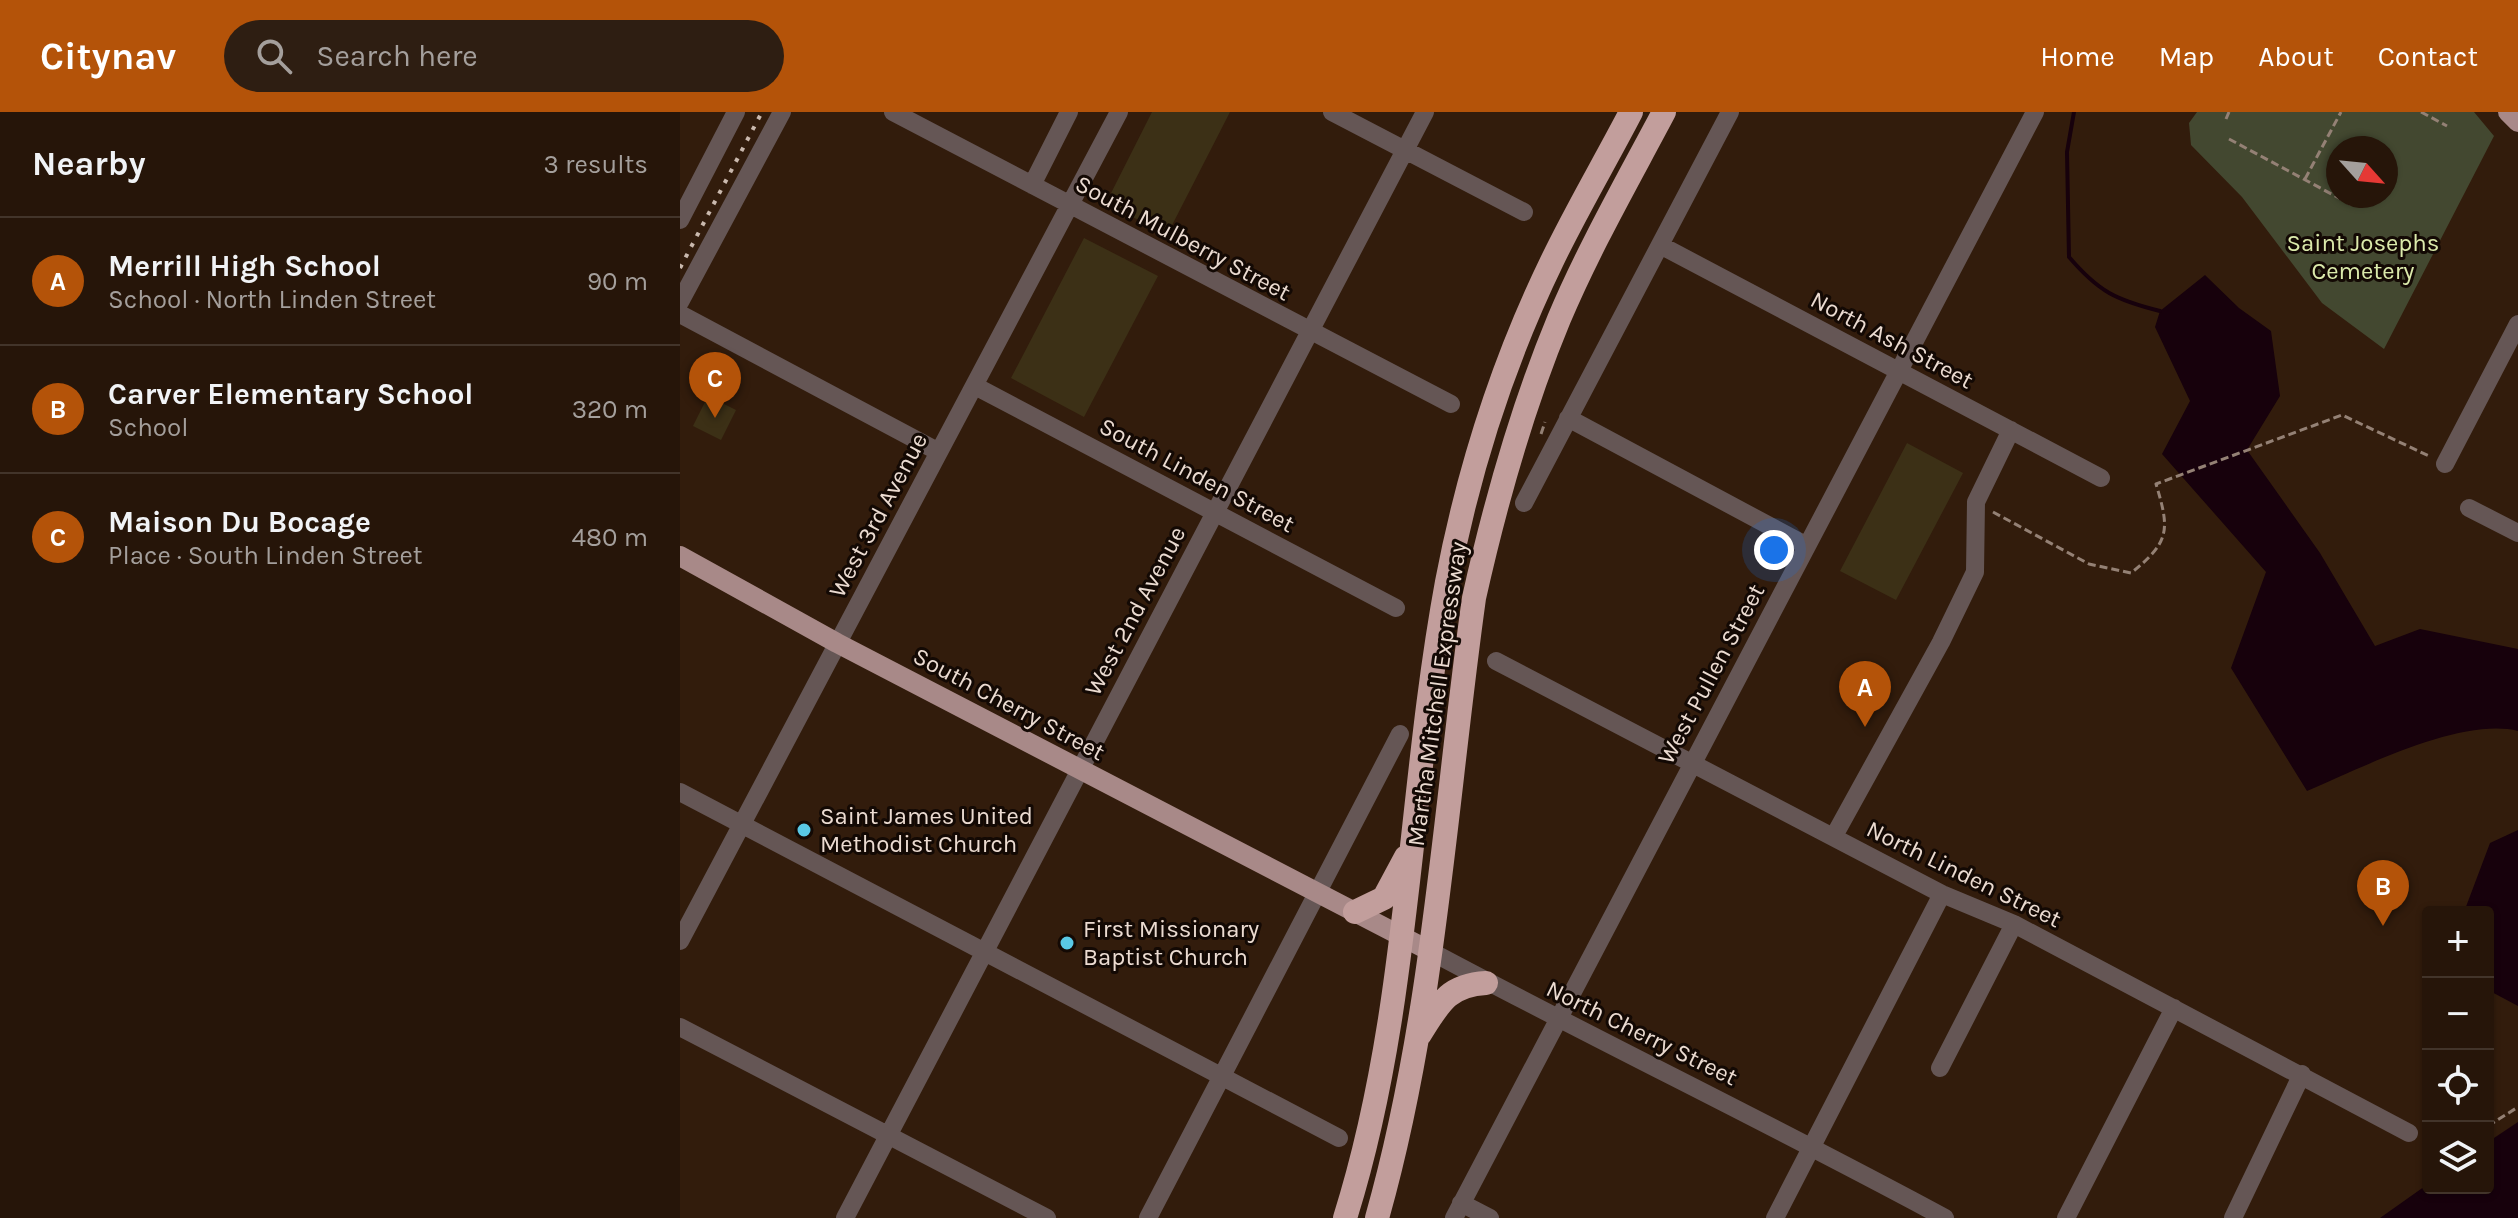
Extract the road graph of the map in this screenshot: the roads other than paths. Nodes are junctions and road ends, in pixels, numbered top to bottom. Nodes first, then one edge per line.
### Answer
1 (736, 112) edge
2 (782, 112) edge
3 (893, 112) edge
4 (1069, 112) edge
5 (1119, 112) edge
6 (1332, 112) edge
7 (1425, 112) edge
8 (1631, 112) edge
9 (1664, 112) edge
10 (1730, 112) edge
11 (2035, 112) edge
12 (2508, 112) edge
13 (2518, 122) edge
14 (1405, 149) junction
15 (1032, 185) junction
16 (1072, 206) junction
17 (1524, 212) dead end
18 (680, 220) edge
19 (1660, 245) junction
20 (680, 302) edge
21 (680, 314) edge
22 (2518, 324) edge
23 (1308, 331) junction
24 (2514, 346) edge
25 (1901, 372) junction
26 (975, 386) junction
27 (1451, 404) dead end
28 (1568, 418) junction
29 (2011, 430) junction
30 (939, 452) junction
31 (2445, 464) road end
32 (2101, 478) dead end
33 (1524, 503) dead end
34 (2469, 508) dead end
35 (1214, 511) junction
36 (2518, 533) edge
37 (1807, 546) junction
38 (680, 556) edge
39 (1396, 608) dead end
40 (837, 643) junction
41 (1496, 661) dead end
42 (1400, 734) dead end
43 (1691, 761) junction
44 (1079, 769) junction
45 (680, 792) edge
46 (741, 824) junction
47 (1834, 836) junction
48 (1410, 848) junction
49 (1317, 892) junction
50 (1942, 894) junction
51 (1355, 912) junction
52 (2014, 924) junction
53 (1403, 936) junction
54 (680, 941) edge
55 (1428, 950) junction
56 (982, 951) junction
57 (1486, 983) junction
58 (2174, 1008) junction
59 (1556, 1020) junction
60 (680, 1027) edge
61 (1417, 1040) junction
62 (1940, 1068) dead end
63 (2302, 1074) junction
64 (1222, 1077) junction
65 (2409, 1133) dead end
66 (888, 1135) junction
67 (1339, 1138) dead end
68 (1814, 1147) junction
69 (1458, 1211) edge
70 (845, 1218) edge
71 (1047, 1218) edge
72 (1148, 1218) edge
73 (1345, 1218) edge
74 (1377, 1218) edge
75 (1490, 1218) edge
76 (1775, 1218) edge
77 (1945, 1218) edge
78 (2066, 1218) edge
79 (2233, 1218) edge

1 - 18 street
2 - 20 street
3 - 15 street, South Mulberry Street
4 - 15 street
5 - 16 street, West 3rd Avenue
6 - 14 street
7 - 14 street, West 2nd Avenue
8 - 48 highway, Martha Mitchell Expressway
9 - 55 highway, Martha Mitchell Expressway
10 - 19 street
11 - 25 street, West Pullen Street
12 - 13 main road
14 - 17 street
14 - 23 street, West 2nd Avenue
15 - 16 street, South Mulberry Street
16 - 23 street, South Mulberry Street
16 - 26 street, West 3rd Avenue
19 - 25 street, North Ash Street
19 - 28 street
21 - 30 street
22 - 24 street
23 - 27 street, South Mulberry Street
23 - 35 street, West 2nd Avenue
24 - 31 street
25 - 29 street, North Ash Street
25 - 37 street, West Pullen Street
26 - 30 street, West 3rd Avenue
26 - 35 street, South Linden Street
28 - 33 street
28 - 37 street
29 - 32 street, North Ash Street
29 - 47 street
30 - 40 street, West 3rd Avenue
34 - 36 street
35 - 39 street, South Linden Street
35 - 44 street, West 2nd Avenue
37 - 43 street, West Pullen Street
38 - 40 main road, South Cherry Street
40 - 44 main road, South Cherry Street
40 - 46 street, West 3rd Avenue
41 - 43 street, North Linden Street
42 - 49 street
43 - 47 street, North Linden Street
43 - 59 street, West Pullen Street
44 - 49 main road, South Cherry Street
44 - 56 street, West 2nd Avenue
45 - 46 street
46 - 54 street, West 3rd Avenue
46 - 56 street
47 - 50 street, North Linden Street
48 - 51 highway
48 - 53 highway, Martha Mitchell Expressway
49 - 51 main road, North Cherry Street
49 - 64 street
50 - 52 street, North Linden Street
50 - 68 street
51 - 53 main road, North Cherry Street
52 - 58 street, North Linden Street
52 - 62 street
53 - 55 main road, North Cherry Street
53 - 73 highway, Martha Mitchell Expressway
55 - 57 street, North Cherry Street
55 - 61 highway, Martha Mitchell Expressway
56 - 64 street
56 - 66 street, West 2nd Avenue
57 - 59 street, North Cherry Street
57 - 61 highway
58 - 63 street, North Linden Street
58 - 78 street
59 - 68 street, North Cherry Street
59 - 69 street, West Pullen Street
60 - 66 street
61 - 74 highway, Martha Mitchell Expressway
63 - 65 street, North Linden Street
63 - 79 street
64 - 67 street
64 - 72 street
66 - 70 street, West 2nd Avenue
66 - 71 street
68 - 76 street
68 - 77 street, North Cherry Street
69 - 75 street

